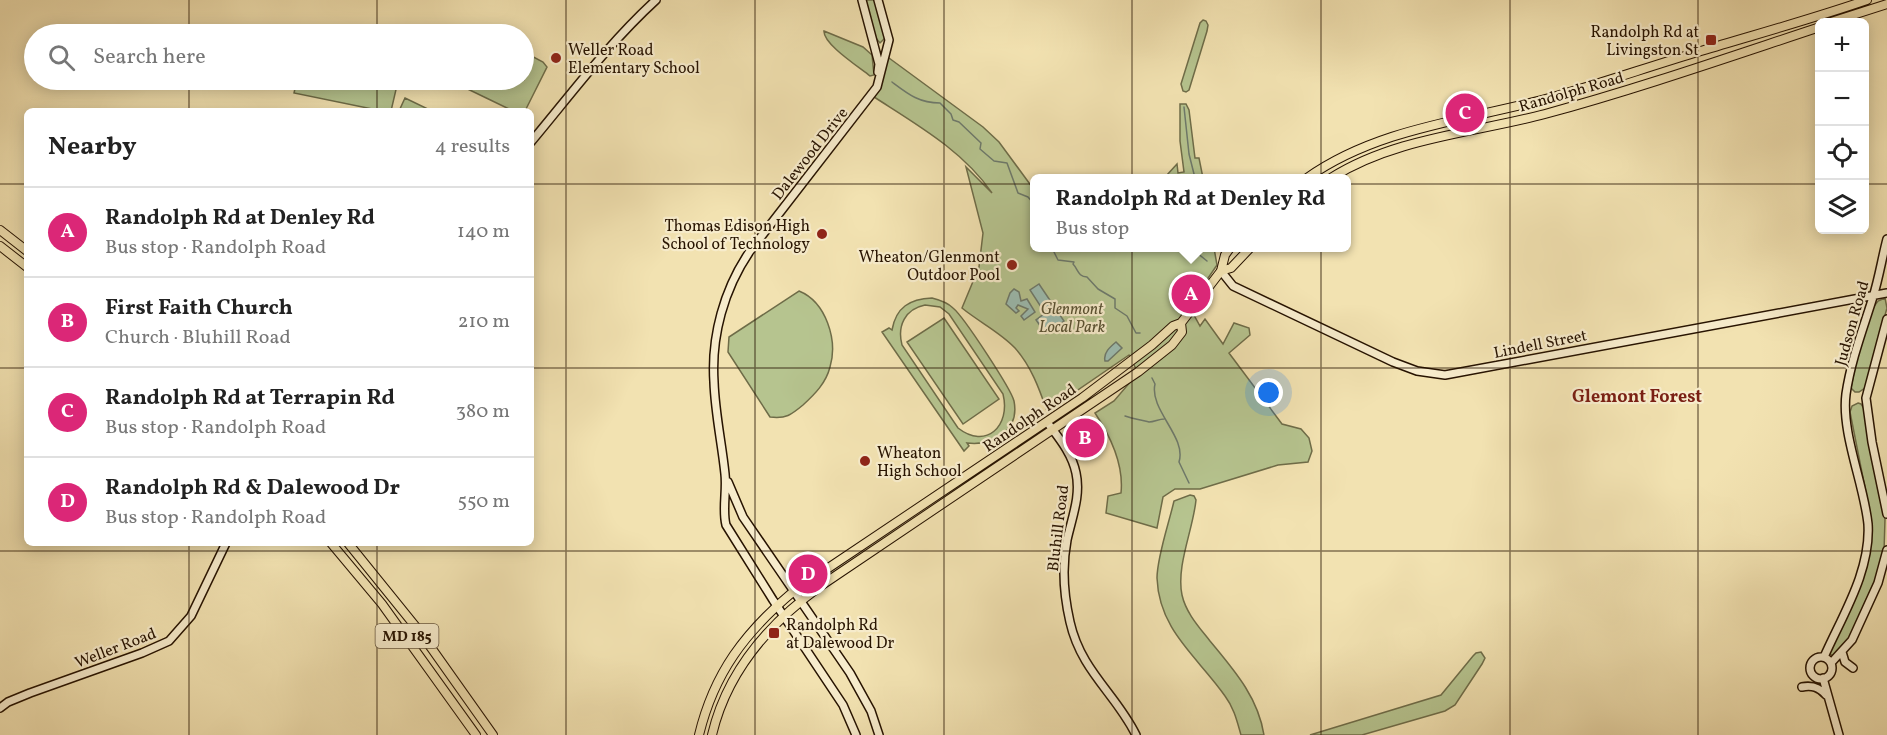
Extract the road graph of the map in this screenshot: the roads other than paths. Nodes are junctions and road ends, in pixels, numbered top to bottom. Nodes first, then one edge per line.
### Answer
1 (656, 0) edge
2 (862, 0) edge
3 (878, 0) edge
4 (1867, 0) edge
5 (1887, 6) edge
6 (1846, 18) edge
7 (1815, 28) edge
8 (878, 87) junction
9 (534, 138) edge
10 (1314, 174) edge
11 (1339, 174) edge
12 (0, 230) edge
13 (1887, 239) edge
14 (0, 246) edge
15 (24, 249) edge
16 (1227, 252) edge
17 (1246, 252) edge
18 (24, 265) edge
19 (1221, 270) junction
20 (1887, 293) edge
21 (1874, 295) junction
22 (1887, 319) edge
23 (1181, 323) junction
24 (1047, 422) junction
25 (1053, 430) junction
26 (726, 477) junction
27 (1887, 514) edge
28 (225, 546) edge
29 (333, 546) edge
30 (350, 546) edge
31 (1887, 550) edge
32 (794, 591) junction
33 (801, 601) junction
34 (777, 606) junction
35 (783, 616) junction
36 (1842, 652) junction
37 (1824, 657) junction
38 (1831, 663) junction
39 (1853, 668) dead end
40 (1823, 678) junction
41 (1802, 687) dead end
42 (1827, 696) junction
43 (0, 708) edge
44 (476, 735) edge
45 (493, 735) edge
46 (699, 735) edge
47 (712, 735) edge
48 (856, 735) edge
49 (879, 735) edge
50 (1136, 735) edge
51 (1839, 735) edge

1 - 9 street
2 - 8 street
3 - 8 street, Dalewood Drive
4 - 10 main road, Randolph Road
5 - 6 main road
7 - 11 main road, Randolph Road
8 - 26 street, Dalewood Drive
12 - 15 main road
13 - 21 street, Judson Road
14 - 18 main road
16 - 19 main road, Randolph Road
17 - 19 main road, Randolph Road
19 - 21 street, Lindell Street
19 - 23 main road, Randolph Road
20 - 21 street, Lindell Street
21 - 37 street, Judson Road
22 - 27 street, Judson Road
23 - 24 main road, Randolph Road
23 - 25 main road, Randolph Road
24 - 25 street, Bluhill Road
24 - 32 main road, Randolph Road
25 - 33 main road, Randolph Road
25 - 50 street, Bluhill Road
26 - 32 street, Dalewood Drive
26 - 34 street, Dalewood Drive
28 - 43 street, Weller Road
29 - 44 main road, MD 185
30 - 45 main road, MD 185
31 - 36 street
32 - 33 street, Dalewood Drive
32 - 34 main road, Randolph Road
33 - 35 main road, Randolph Road
33 - 49 street, Dalewood Drive
34 - 35 street, Dalewood Drive
34 - 46 main road, Randolph Road
35 - 47 main road, Randolph Road
35 - 48 street, Dalewood Drive
36 - 38 street
36 - 39 street
37 - 38 street
37 - 40 street
38 - 40 street
40 - 42 street
41 - 42 street
42 - 51 street

